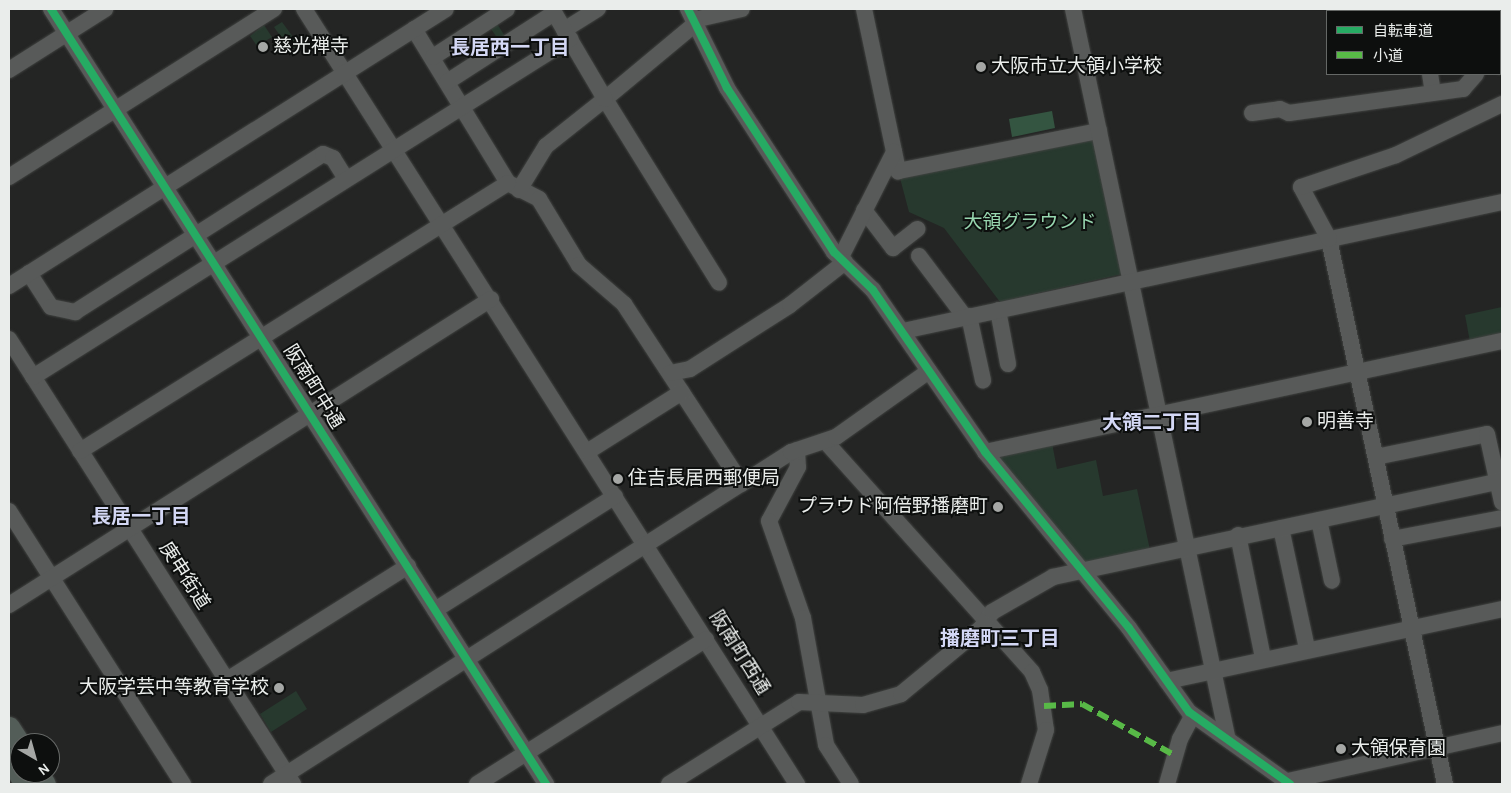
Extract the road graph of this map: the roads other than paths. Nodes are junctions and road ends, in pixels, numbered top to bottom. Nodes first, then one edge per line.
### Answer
1 (52, 9) edge
2 (105, 9) edge
3 (274, 9) edge
4 (304, 9) edge
5 (446, 9) edge
6 (506, 9) edge
7 (598, 9) edge
8 (742, 9) edge
9 (864, 9) edge
10 (1073, 9) edge
11 (553, 11) edge
12 (692, 17) edge
13 (414, 29) junction
14 (67, 33) junction
15 (567, 34) junction
16 (433, 57) junction
17 (9, 70) edge
18 (345, 73) junction
19 (1430, 75) edge
20 (1475, 75) edge
21 (447, 82) junction
22 (1433, 93) junction
23 (605, 99) junction
24 (1502, 104) edge
25 (462, 106) junction
26 (116, 109) junction
27 (1252, 113) dead end
28 (1099, 131) junction
29 (394, 149) junction
30 (894, 152) junction
31 (9, 178) edge
32 (346, 179) junction
33 (165, 187) junction
34 (514, 187) junction
35 (1502, 202) edge
36 (864, 210) junction
37 (442, 224) junction
38 (917, 229) dead end
39 (196, 236) junction
40 (1329, 238) junction
41 (919, 256) dead end
42 (843, 259) junction
43 (214, 264) junction
44 (29, 273) junction
45 (1129, 281) junction
46 (719, 283) dead end
47 (9, 286) edge
48 (491, 299) junction
49 (998, 310) junction
50 (967, 316) junction
51 (902, 331) junction
52 (263, 338) junction
53 (9, 339) edge
54 (1502, 342) edge
55 (1008, 364) dead end
56 (929, 371) junction
57 (1358, 371) junction
58 (670, 373) junction
59 (33, 377) junction
60 (983, 380) dead end
61 (682, 392) junction
62 (311, 415) junction
63 (1158, 416) junction
64 (825, 441) junction
65 (797, 450) junction
66 (80, 451) junction
67 (587, 452) junction
68 (985, 452) junction
69 (1376, 457) junction
70 (1501, 481) edge
71 (742, 484) junction
72 (615, 496) junction
73 (1502, 502) edge
74 (1386, 505) junction
75 (9, 511) edge
76 (1502, 518) edge
77 (1319, 520) junction
78 (1281, 528) junction
79 (129, 529) junction
80 (1238, 535) junction
81 (1392, 539) junction
82 (646, 545) junction
83 (1187, 546) junction
84 (408, 566) junction
85 (1080, 572) junction
86 (51, 578) junction
87 (1332, 581) dead end
88 (9, 605) edge
89 (1502, 609) edge
90 (435, 610) junction
91 (986, 617) junction
92 (1410, 628) junction
93 (706, 638) junction
94 (1307, 648) junction
95 (1263, 658) junction
96 (467, 660) junction
97 (1212, 669) junction
98 (227, 680) junction
99 (1167, 681) junction
100 (821, 704) junction
101 (1193, 715) junction
102 (761, 726) junction
103 (1502, 733) edge
104 (1227, 736) junction
105 (1437, 747) junction
106 (527, 753) junction
107 (9, 759) edge
108 (290, 779) edge
109 (1289, 783) edge
110 (25, 784) edge
111 (183, 784) edge
112 (272, 784) edge
113 (477, 784) edge
114 (546, 784) edge
115 (669, 784) edge
116 (797, 784) edge
117 (851, 784) edge
118 (1029, 784) edge
119 (1167, 784) edge
120 (1445, 784) edge

1 - 14 street, 阪南町中通
2 - 14 street
3 - 26 street
4 - 18 street, 阪南町西通
5 - 13 street
6 - 16 street
7 - 15 street
8 - 12 street
9 - 30 street
10 - 28 street
11 - 15 street
11 - 21 street
12 - 23 street
12 - 42 street
13 - 16 street
13 - 18 street
14 - 17 street
14 - 26 street, 阪南町中通
15 - 23 street
15 - 25 street
16 - 21 street
18 - 29 street, 阪南町西通
18 - 33 street
19 - 22 street
20 - 22 street
21 - 25 street
22 - 27 street
23 - 34 street
23 - 46 street
24 - 40 street
25 - 29 street
25 - 34 street
26 - 31 street
26 - 33 street, 阪南町中通
28 - 30 street
28 - 45 street
29 - 32 street
29 - 37 street, 阪南町西通
30 - 36 street
32 - 39 street
32 - 43 street
33 - 39 street, 阪南町中通
33 - 44 street
34 - 37 street
34 - 58 street
35 - 40 street
36 - 38 street
36 - 42 street
37 - 48 street, 阪南町西通
37 - 52 street
39 - 43 street, 阪南町中通
39 - 44 street
40 - 45 street
40 - 57 street
41 - 50 street
42 - 51 street
42 - 58 street
43 - 52 street, 阪南町中通
43 - 59 street
44 - 47 street
45 - 49 street
45 - 63 street
48 - 62 street
48 - 67 street, 阪南町西通
49 - 50 street
49 - 55 street
50 - 51 street
50 - 60 street
51 - 56 street
52 - 62 street, 阪南町中通
52 - 66 street
53 - 59 street, 庚申街道
54 - 57 street
56 - 64 street
56 - 68 street
57 - 63 street
57 - 69 street
58 - 61 street
59 - 66 street, 庚申街道
61 - 67 street
61 - 71 street
62 - 79 street
62 - 84 street, 阪南町中通
63 - 68 street
63 - 83 street
64 - 65 street
64 - 91 street
65 - 71 street
65 - 100 street
66 - 79 street, 庚申街道
67 - 72 street, 阪南町西通
68 - 85 street
69 - 70 street
69 - 74 street
70 - 73 street
70 - 74 street
71 - 82 street
72 - 82 street, 阪南町西通
72 - 90 street
74 - 77 street
74 - 81 street
75 - 86 street
76 - 81 street
77 - 78 street
77 - 87 street
78 - 80 street
78 - 94 street
79 - 86 street
79 - 98 street, 庚申街道
80 - 83 street
80 - 95 street
81 - 92 street
82 - 93 street, 阪南町西通
82 - 96 street
83 - 85 street
83 - 97 street
84 - 90 street, 阪南町中通
84 - 98 street
85 - 91 street
85 - 99 street
86 - 88 street
86 - 111 street
89 - 92 street
90 - 96 street, 阪南町中通
91 - 100 street
91 - 118 street
92 - 94 street
92 - 105 street
93 - 102 street, 阪南町西通
93 - 106 street
94 - 95 street
95 - 97 street
96 - 106 street, 阪南町中通
96 - 108 street
97 - 99 street
97 - 104 street
98 - 108 street, 庚申街道
99 - 101 street
100 - 102 street
100 - 117 street
101 - 104 street
101 - 119 street
102 - 115 street
102 - 116 street, 阪南町西通
103 - 105 street
104 - 109 street
105 - 109 street
105 - 120 street
106 - 113 street
106 - 114 street, 阪南町中通
107 - 110 main road
108 - 112 street

